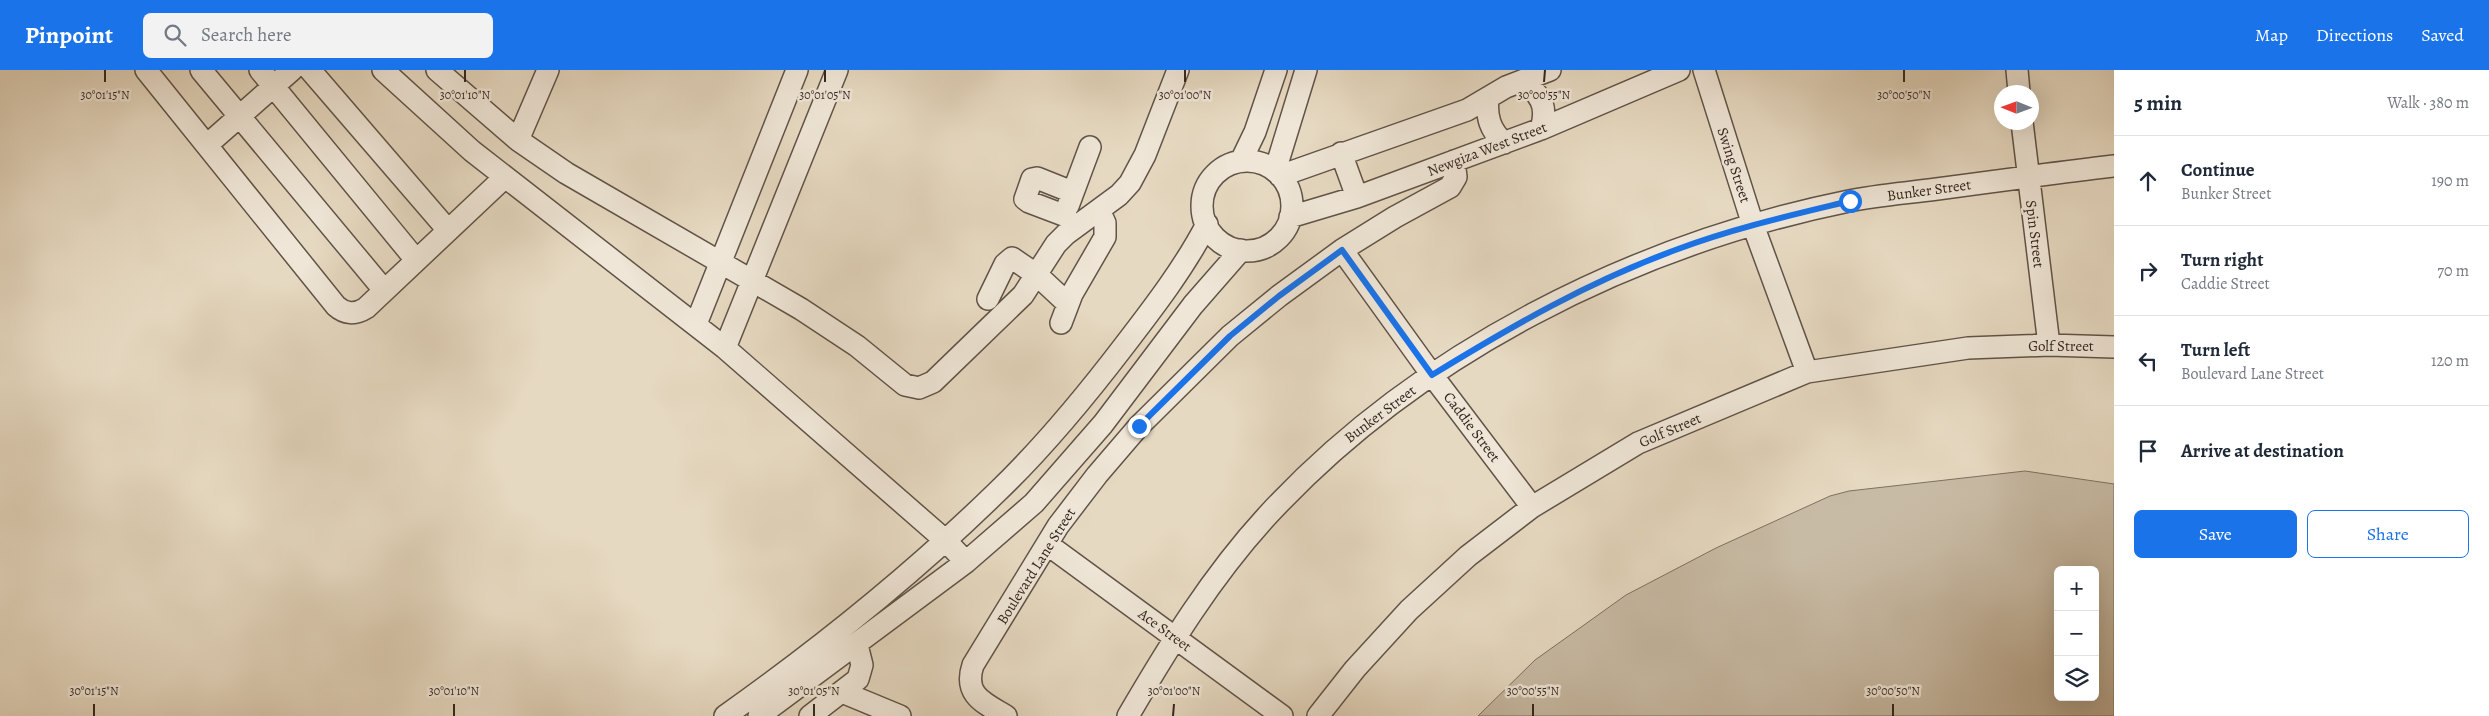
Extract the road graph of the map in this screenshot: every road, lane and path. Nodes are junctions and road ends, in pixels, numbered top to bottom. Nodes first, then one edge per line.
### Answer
1 (146, 70) edge
2 (201, 70) edge
3 (292, 70) edge
4 (310, 70) edge
5 (383, 70) edge
6 (438, 70) edge
7 (548, 70) edge
8 (797, 70) edge
9 (837, 70) edge
10 (1178, 70) edge
11 (1276, 70) edge
12 (1306, 70) edge
13 (1550, 70) edge
14 (1679, 70) edge
15 (1704, 70) edge
16 (2016, 70) edge
17 (267, 78) edge
18 (1510, 80) edge
19 (2018, 85) edge
20 (1488, 98) junction
21 (239, 117) junction
22 (1541, 129) junction
23 (2023, 130) edge
24 (518, 140) junction
25 (1504, 143) junction
26 (207, 145) junction
27 (1090, 147) dead end
28 (1342, 153) junction
29 (1241, 161) junction
30 (1454, 161) junction
31 (2114, 166) edge
32 (1278, 173) junction
33 (504, 177) junction
34 (2027, 177) junction
35 (1384, 187) junction
36 (1072, 192) junction
37 (1357, 197) junction
38 (1099, 210) junction
39 (1290, 217) junction
40 (1395, 217) junction
41 (1207, 224) junction
42 (1753, 224) junction
43 (1066, 225) junction
44 (447, 229) junction
45 (1241, 250) junction
46 (1342, 250) junction
47 (416, 260) junction
48 (719, 263) junction
49 (1037, 275) junction
50 (1175, 276) junction
51 (753, 282) junction
52 (384, 290) junction
53 (988, 299) dead end
54 (1067, 302) junction
55 (1193, 305) junction
56 (1061, 323) dead end
57 (696, 324) junction
58 (2049, 345) junction
59 (2114, 347) edge
60 (725, 348) junction
61 (1807, 372) junction
62 (1432, 375) junction
63 (1532, 507) junction
64 (946, 541) junction
65 (1047, 544) junction
66 (966, 562) junction
67 (1174, 637) junction
68 (857, 645) junction
69 (842, 692) junction
70 (725, 716) edge
71 (759, 716) edge
72 (810, 716) edge
73 (900, 716) edge
74 (1006, 716) edge
75 (1128, 716) edge
76 (1282, 716) edge
77 (1318, 716) edge

1 - 26 street
2 - 21 street
3 - 17 street
4 - 44 street
5 - 33 street
6 - 24 street
7 - 24 street
8 - 48 street
9 - 51 street
10 - 38 street
11 - 29 street
12 - 32 street
13 - 18 street
14 - 22 street, Newgiza West Street
15 - 42 street, Swing Street
16 - 19 street
17 - 21 street
17 - 47 street
18 - 20 street
18 - 22 street
20 - 25 street
20 - 28 street
21 - 26 street
21 - 52 street
22 - 25 street, Newgiza West Street
23 - 34 street, Spin Street
24 - 48 street
25 - 30 street, Newgiza West Street
26 - 52 street
27 - 36 street
28 - 32 street
28 - 37 street
29 - 32 street
29 - 41 street
30 - 35 street, Newgiza West Street
30 - 40 street, Boulevard Lane Street
31 - 34 street, Bunker Street
32 - 39 street
33 - 44 street
33 - 57 street
34 - 42 street, Bunker Street
34 - 58 street, Spin Street
35 - 37 street, Newgiza West Street
35 - 40 street
36 - 43 street
36 - 43 street
37 - 39 street, Newgiza West Street
38 - 43 street
38 - 54 street
39 - 45 street
40 - 46 street, Boulevard Lane Street
41 - 45 street
41 - 50 street
42 - 61 street, Swing Street
42 - 62 street, Bunker Street
43 - 49 street
44 - 47 street
45 - 55 street
46 - 62 street, Caddie Street
46 - 65 street, Boulevard Lane Street
47 - 52 street
48 - 51 street
48 - 57 street
49 - 51 street
49 - 53 street
49 - 54 street
50 - 55 street
50 - 64 street
51 - 60 street
54 - 56 street
55 - 66 street
57 - 60 street
58 - 59 street, Golf Street
58 - 61 street, Golf Street
60 - 64 street
61 - 63 street, Golf Street
62 - 63 street, Caddie Street
62 - 67 street, Bunker Street
63 - 77 street, Golf Street
64 - 66 street
64 - 70 street
65 - 67 street, Ace Street
65 - 74 street, Boulevard Lane Street
66 - 68 street
67 - 75 street, Bunker Street
67 - 76 street, Ace Street
68 - 69 street
68 - 71 street
69 - 72 street
69 - 73 street

